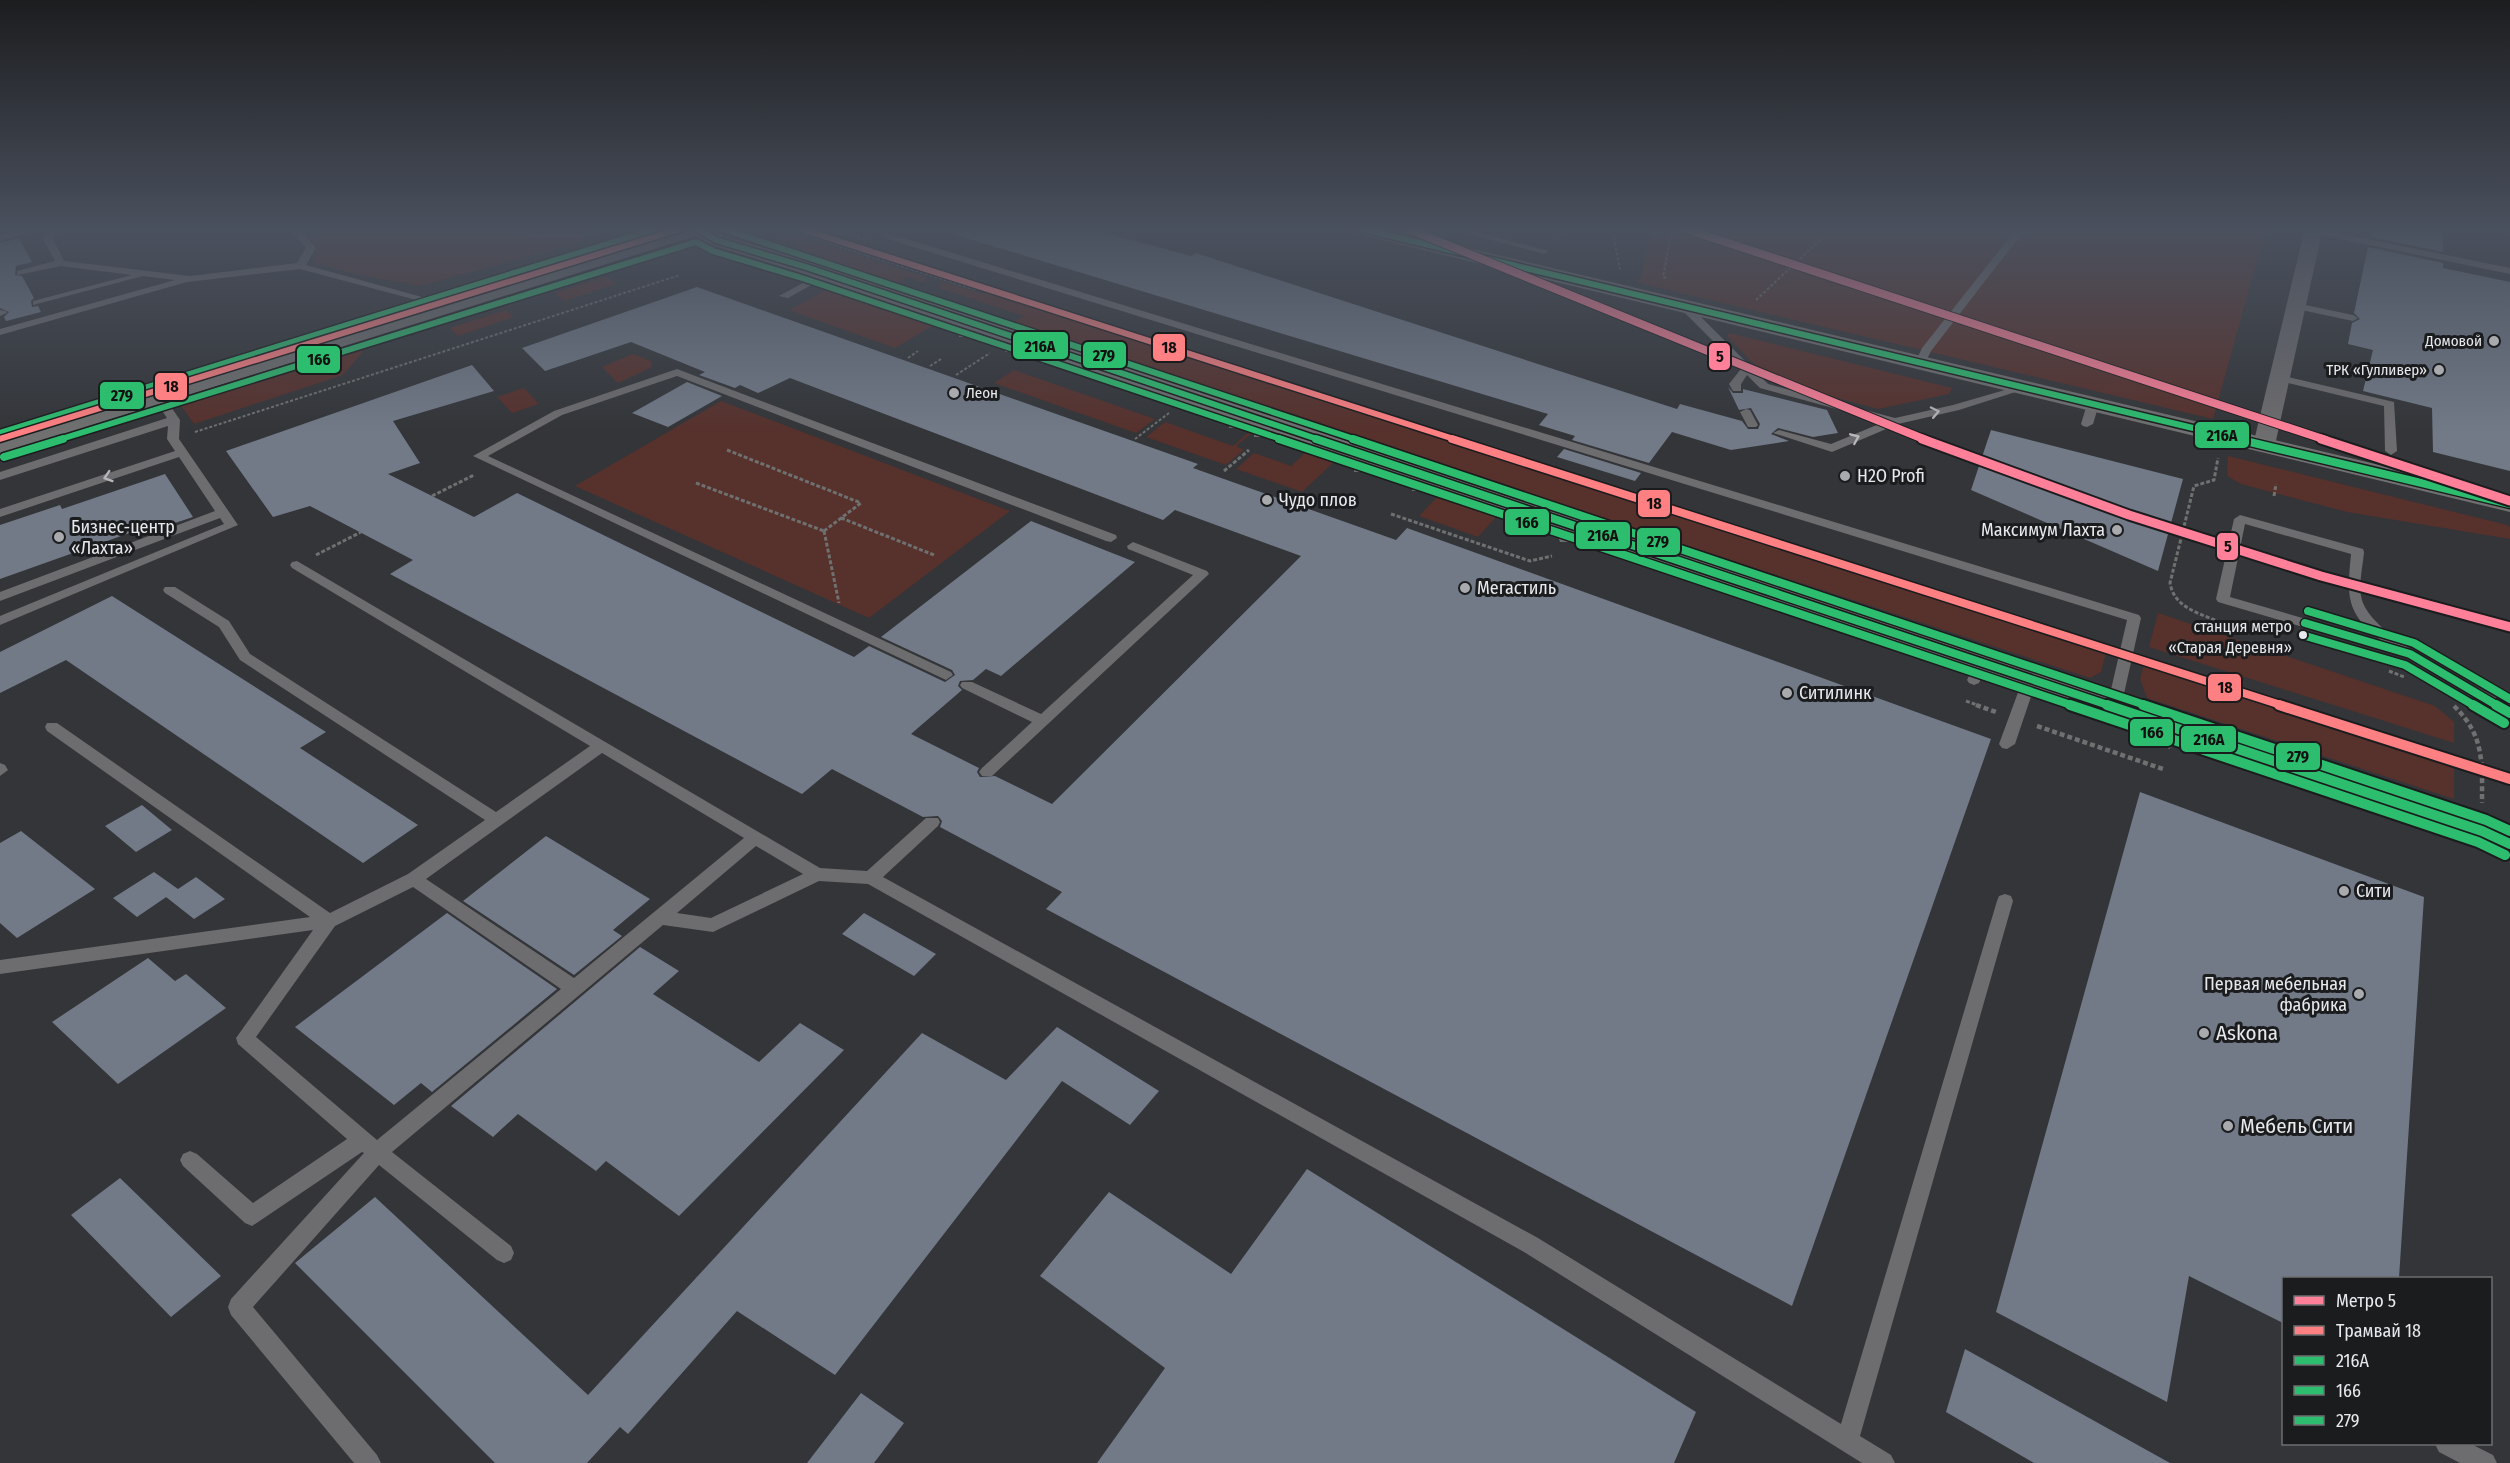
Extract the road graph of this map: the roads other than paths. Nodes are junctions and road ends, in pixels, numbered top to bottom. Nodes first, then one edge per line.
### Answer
1 (63, 296) edge
2 (128, 296) edge
3 (414, 296) edge
4 (433, 296) edge
5 (482, 296) edge
6 (884, 296) edge
7 (1084, 296) edge
8 (1643, 296) edge
9 (1969, 296) edge
10 (2298, 296) edge
11 (424, 299) junction
12 (37, 303) dead end
13 (1684, 306) junction
14 (2296, 306) junction
15 (2353, 318) dead end
16 (0, 332) edge
17 (1923, 356) junction
18 (1746, 369) junction
19 (2280, 378) junction
20 (2022, 387) junction
21 (1737, 389) dead end
22 (159, 397) junction
23 (1955, 408) junction
24 (1746, 412) dead end
25 (1967, 417) dead end
26 (174, 420) junction
27 (1895, 421) junction
28 (1752, 425) dead end
29 (1801, 426) dead end
30 (0, 427) edge
31 (1779, 433) dead end
32 (1828, 434) dead end
33 (1808, 441) junction
34 (2264, 445) junction
35 (0, 446) edge
36 (1834, 447) junction
37 (2391, 451) dead end
38 (182, 452) junction
39 (0, 477) edge
40 (2510, 504) edge
41 (0, 513) edge
42 (222, 513) junction
43 (1112, 538) dead end
44 (1133, 546) dead end
45 (297, 565) road end
46 (170, 590) dead end
47 (0, 597) edge
48 (0, 621) edge
49 (2410, 654) junction
50 (946, 675) dead end
51 (2030, 679) junction
52 (967, 686) dead end
53 (2114, 707) junction
54 (2510, 713) edge
55 (1043, 721) junction
56 (52, 728) dead end
57 (2007, 744) dead end
58 (602, 745) junction
59 (987, 772) dead end
60 (496, 820) junction
61 (932, 822) dead end
62 (756, 837) junction
63 (2510, 844) edge
64 (817, 874) junction
65 (871, 878) junction
66 (414, 879) junction
67 (2005, 901) dead end
68 (658, 917) junction
69 (329, 921) junction
70 (0, 967) edge
71 (574, 988) junction
72 (362, 1140) junction
73 (378, 1152) junction
74 (190, 1160) dead end
75 (504, 1253) dead end
76 (1847, 1442) junction
77 (2451, 1445) edge
78 (369, 1463) edge
79 (1883, 1463) edge
80 (2485, 1463) edge

1 - 12 lane
2 - 16 lane
3 - 11 lane
4 - 11 main road
5 - 22 main road
6 - 51 main road
7 - 53 lane
8 - 13 main road
9 - 17 lane
10 - 14 street
11 - 30 main road
13 - 17 main road
13 - 18 lane
14 - 15 lane
14 - 19 street
17 - 20 main road
18 - 21 lane
18 - 27 lane
19 - 34 street
19 - 37 lane
20 - 23 lane
20 - 34 main road
22 - 26 lane
22 - 35 main road
23 - 25 lane
27 -> 23 lane
24 - 28 lane
26 - 38 lane
26 - 39 lane
36 -> 27 lane
29 - 33 lane
31 - 33 lane
32 - 36 lane
33 - 36 lane
34 - 40 main road
38 -> 41 lane
38 - 42 lane
42 - 47 lane
42 - 48 lane
43 - 50 lane
44 - 55 lane
45 - 58 lane
46 - 60 lane
49 - 49 lane
49 - 54 lane
51 - 53 main road
51 - 57 lane
52 - 55 lane
53 - 63 main road
55 - 59 lane
56 - 69 lane
58 - 60 lane
58 - 62 lane
60 - 66 lane
61 - 65 lane
62 - 64 lane
62 - 68 lane
64 - 65 lane
64 - 68 lane
65 - 76 lane
66 - 69 lane
66 - 71 lane
67 - 76 lane
68 - 71 lane
69 - 70 lane
69 - 72 lane
71 - 73 lane
72 - 73 lane
72 - 74 lane
73 - 75 lane
73 - 78 lane
76 - 79 lane
77 - 80 lane

